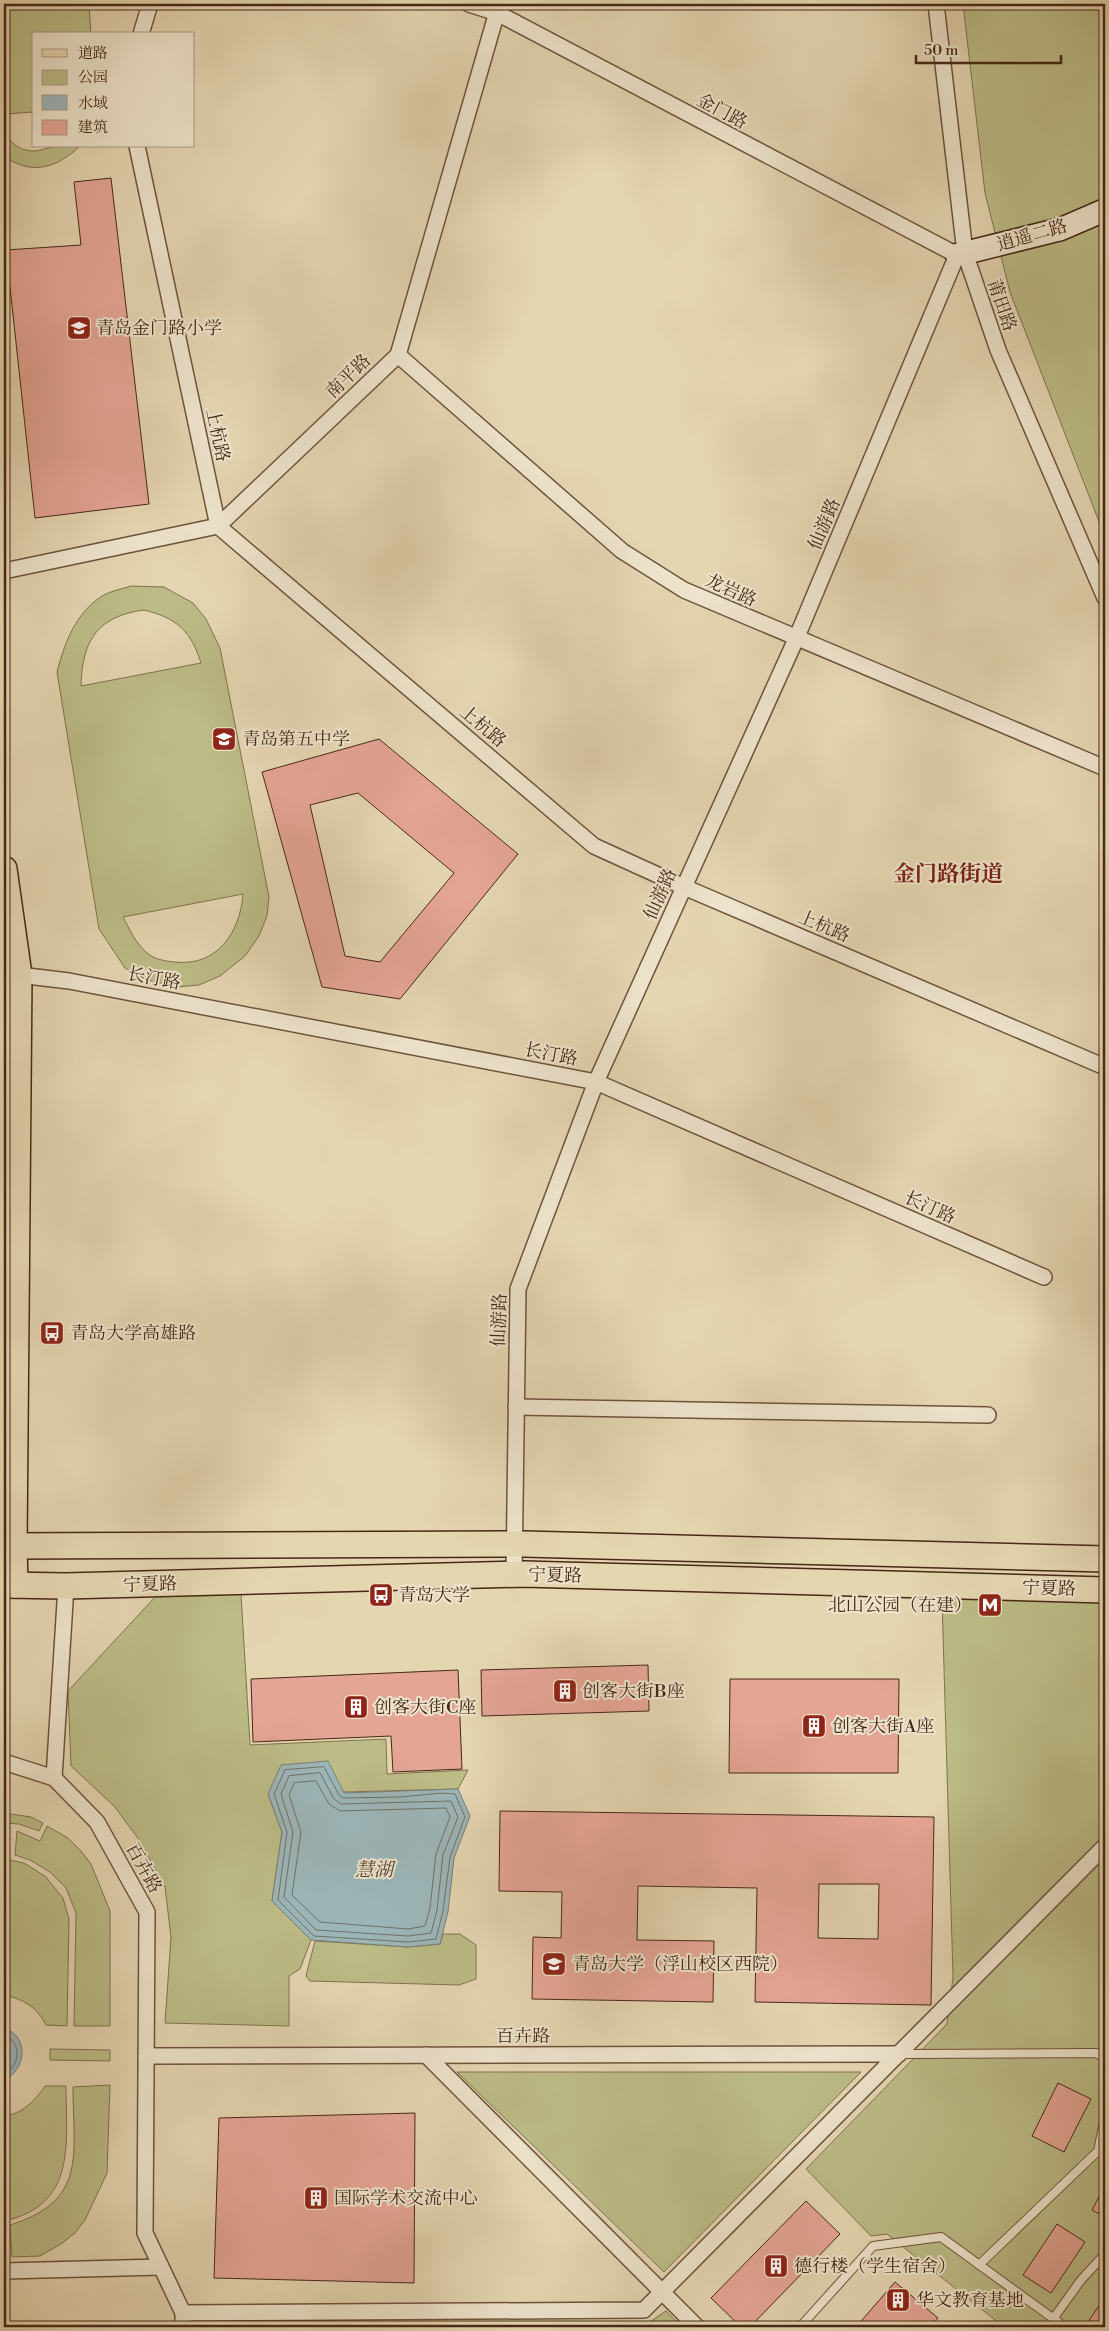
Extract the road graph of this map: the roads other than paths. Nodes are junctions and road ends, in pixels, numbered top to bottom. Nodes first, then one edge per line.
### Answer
1 (150, 4) edge
2 (469, 4) edge
3 (936, 4) edge
4 (498, 8) edge
5 (141, 32) edge
6 (137, 148) edge
7 (1105, 210) edge
8 (961, 254) junction
9 (398, 355) junction
10 (218, 526) junction
11 (4, 571) edge
12 (1105, 598) edge
13 (796, 639) junction
14 (1105, 768) edge
15 (4, 869) edge
16 (684, 887) junction
17 (20, 974) junction
18 (1105, 1067) edge
19 (596, 1082) junction
20 (1044, 1278) dead end
21 (516, 1407) junction
22 (988, 1415) dead end
23 (513, 1544) junction
24 (9, 1546) edge
25 (1105, 1559) edge
26 (514, 1575) junction
27 (10, 1585) edge
28 (66, 1586) junction
29 (1105, 1590) edge
30 (4, 1762) edge
31 (54, 1778) junction
32 (1102, 1855) edge
33 (899, 2054) junction
34 (426, 2055) junction
35 (146, 2056) junction
36 (1105, 2058) edge
37 (1105, 2117) edge
38 (1105, 2254) edge
39 (979, 2265) junction
40 (161, 2267) junction
41 (4, 2272) edge
42 (662, 2292) junction
43 (1052, 2319) junction
44 (183, 2320) edge
45 (697, 2327) edge
46 (800, 2327) edge
47 (1065, 2327) edge

1 - 5 street
2 - 4 street, 金门路
3 - 8 street, 莆田路
4 - 8 street, 金门路
4 - 9 street, 南平路
6 - 10 street, 上杭路
7 - 8 street, 逍遥二路
8 - 12 street, 莆田路
8 - 13 street, 仙游路
9 - 10 street, 南平路
9 - 13 street, 龙岩路
10 - 11 street
10 - 16 street, 上杭路
13 - 14 street, 龙岩路
13 - 16 street, 仙游路
15 - 17 main road
16 - 18 street, 上杭路
16 - 19 street, 仙游路
17 - 19 street, 长汀路
17 - 24 main road
19 - 20 street, 长汀路
19 - 21 street, 仙游路
21 - 22 street
21 - 23 street, 仙游路
23 - 24 main road, 宁夏路
23 - 25 main road, 宁夏路
23 - 26 street, 仙游路
24 - 27 main road
26 - 28 main road, 宁夏路
26 - 29 main road, 宁夏路
27 - 28 main road, 宁夏路
28 - 31 street
30 - 31 street, 百卉路
31 - 35 street, 百卉路
32 - 33 street
33 - 34 street, 百卉路
33 - 36 lane
33 - 42 street
34 - 35 street, 百卉路
34 - 42 street
35 - 40 street, 百卉路
37 - 39 lane
38 - 43 lane
39 - 43 lane
39 - 46 lane
40 - 41 street
40 - 44 street, 百卉路
42 - 44 street
42 - 45 street
43 - 47 lane

